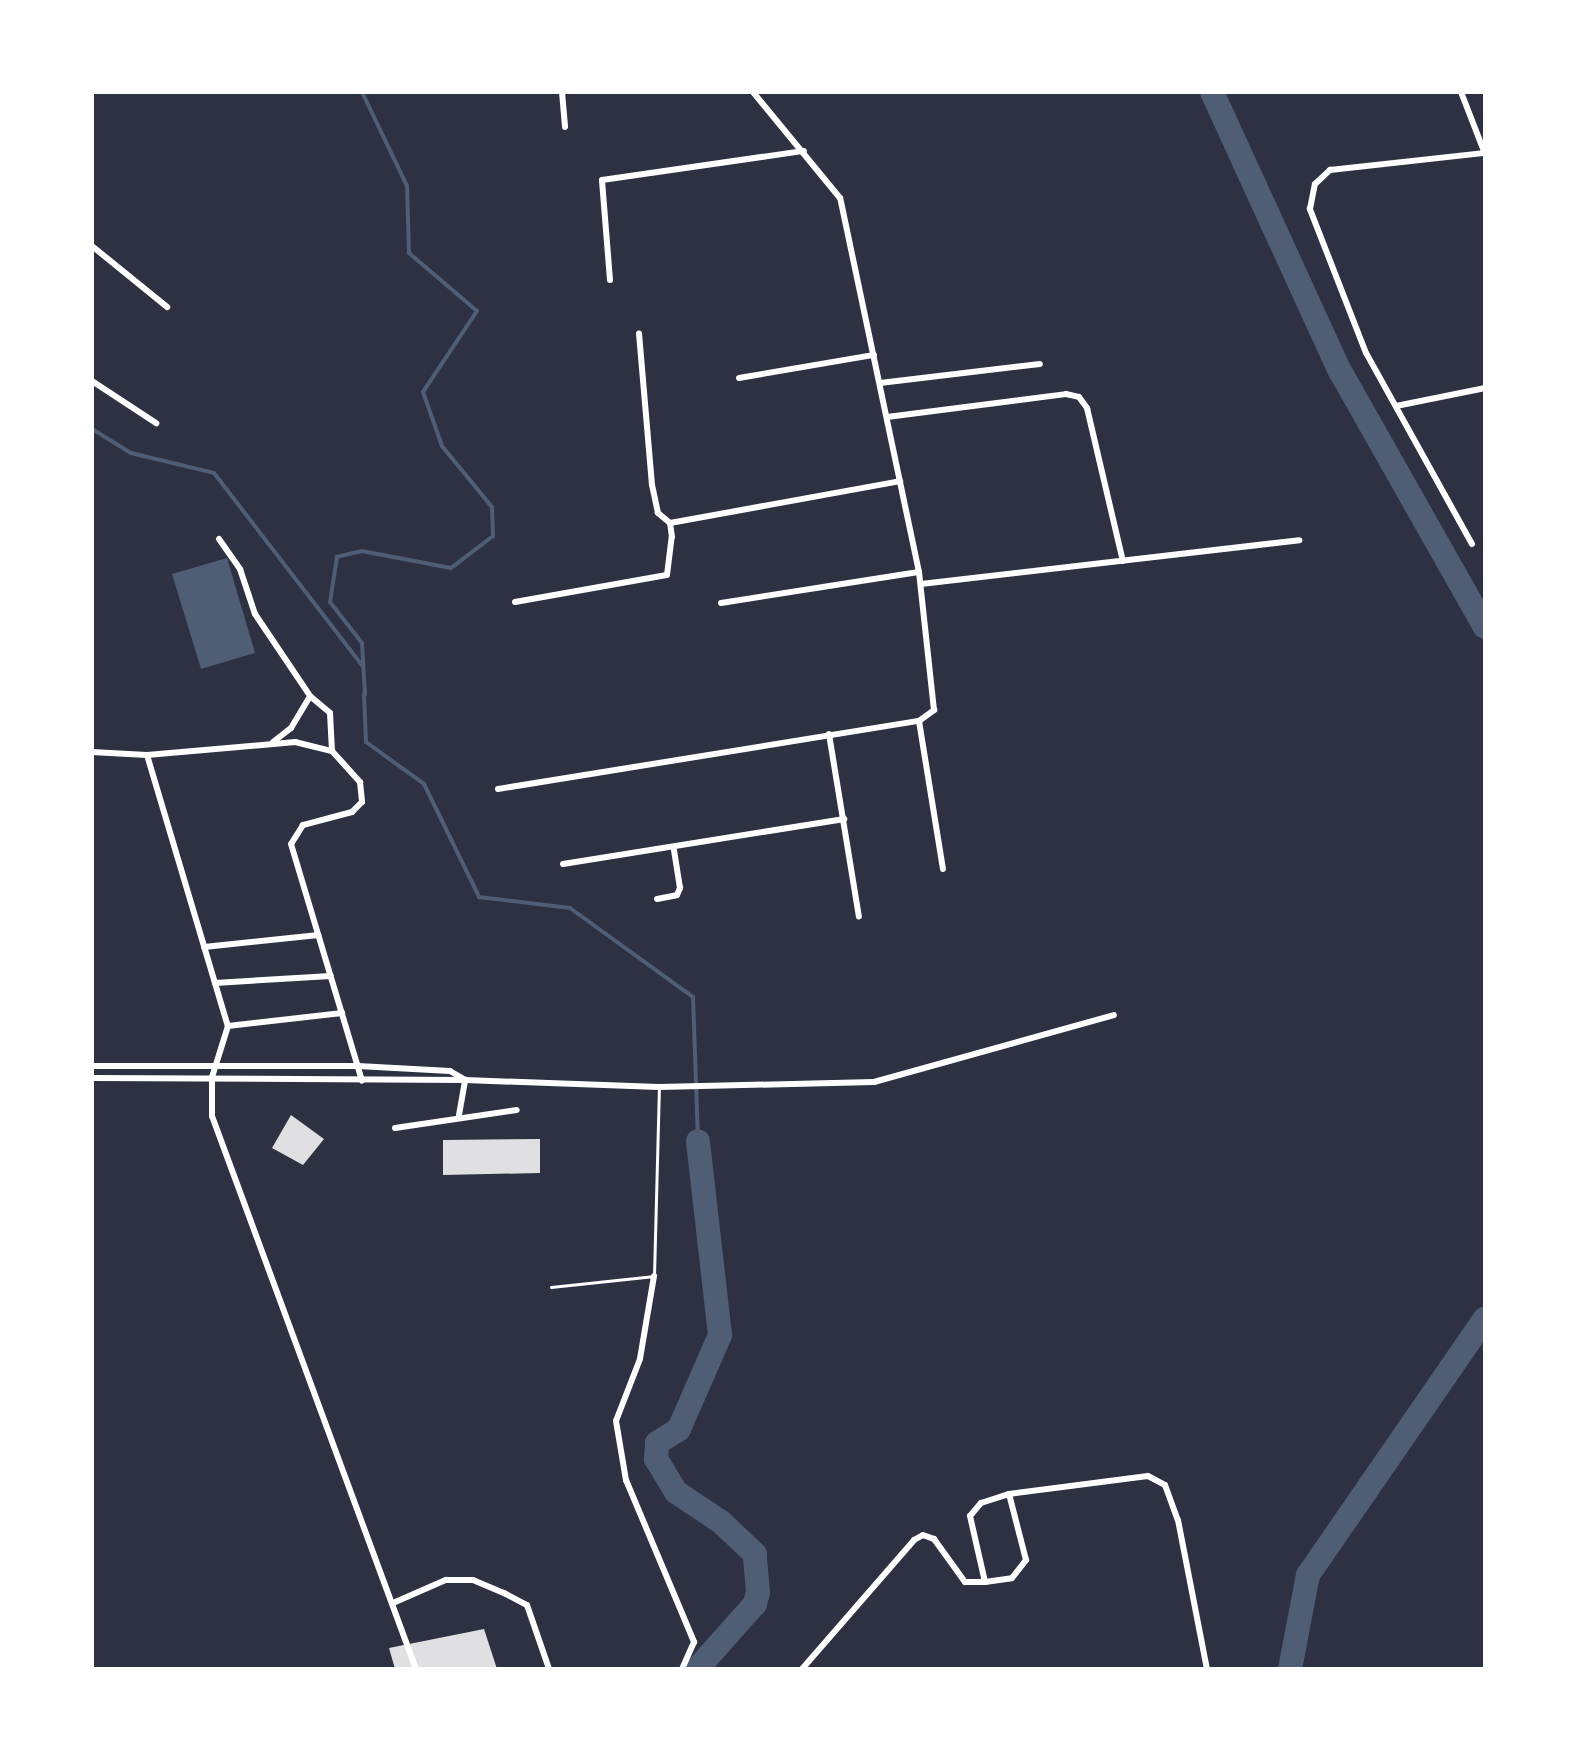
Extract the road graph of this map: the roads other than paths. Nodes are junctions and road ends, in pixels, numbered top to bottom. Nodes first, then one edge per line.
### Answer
1 (562, 92) edge
2 (753, 92) edge
3 (1461, 92) edge
4 (565, 127) dead end
5 (804, 151) junction
6 (1485, 153) edge
7 (92, 246) edge
8 (610, 280) dead end
9 (167, 307) dead end
10 (639, 334) dead end
11 (874, 355) junction
12 (1040, 364) dead end
13 (739, 378) dead end
14 (92, 381) edge
15 (880, 383) junction
16 (1485, 388) edge
17 (1396, 406) junction
18 (887, 417) junction
19 (156, 423) dead end
20 (900, 481) junction
21 (670, 523) junction
22 (219, 539) dead end
23 (1299, 540) dead end
24 (1472, 544) dead end
25 (1123, 561) junction
26 (919, 572) junction
27 (921, 584) junction
28 (515, 602) dead end
29 (721, 603) dead end
30 (310, 696) junction
31 (919, 721) junction
32 (829, 734) junction
33 (270, 744) junction
34 (332, 751) junction
35 (92, 752) edge
36 (147, 755) junction
37 (498, 789) dead end
38 (844, 819) junction
39 (674, 849) junction
40 (563, 864) dead end
41 (943, 869) dead end
42 (657, 899) dead end
43 (859, 917) dead end
44 (318, 935) junction
45 (204, 947) junction
46 (331, 976) junction
47 (215, 983) junction
48 (342, 1013) junction
49 (1114, 1015) dead end
50 (228, 1026) junction
51 (92, 1066) edge
52 (358, 1066) junction
53 (215, 1067) junction
54 (212, 1077) junction
55 (92, 1078) edge
56 (465, 1080) junction
57 (362, 1081) junction
58 (661, 1087) junction
59 (517, 1110) dead end
60 (459, 1115) junction
61 (395, 1128) dead end
62 (654, 1276) junction
63 (551, 1287) dead end
64 (1009, 1494) junction
65 (985, 1582) junction
66 (393, 1603) junction
67 (416, 1669) edge
68 (549, 1669) edge
69 (682, 1669) edge
70 (802, 1669) edge
71 (1207, 1669) edge

1 - 4 street
2 - 5 street
3 - 6 street
5 - 8 street
5 - 11 street
6 - 17 street
7 - 9 street
10 - 21 street
11 - 13 street
11 - 15 street
12 - 15 street
14 - 19 street
15 - 18 street
16 - 17 street
17 - 24 street
18 - 20 street
18 - 25 street
20 - 21 street
20 - 26 street
21 - 28 street
22 - 30 street
23 - 25 street
25 - 27 street
26 - 27 street
26 - 29 street
27 - 31 street
30 - 33 street
30 - 34 street
31 - 32 street
31 - 41 street
32 - 37 street
32 - 38 street
33 - 34 street
33 - 36 street
34 - 44 street
35 - 36 street
36 - 45 street
38 - 39 street
38 - 43 street
39 - 40 street
39 - 42 street
44 - 45 street
44 - 46 street
45 - 47 street
46 - 47 street
46 - 48 street
47 - 50 street
48 - 50 street
48 - 52 street
49 - 58 street
50 - 53 street
51 - 53 street
52 - 53 street
52 - 56 street
52 - 57 street
53 - 54 street
54 - 55 street
54 - 57 street
54 - 66 street
56 - 57 street
56 - 58 street
56 - 60 street
58 - 62 lane
59 - 60 street
60 - 61 street
62 - 63 lane
62 - 69 street
64 - 65 street
64 - 65 street
64 - 71 street
65 - 70 street
66 - 67 street
66 - 68 street

